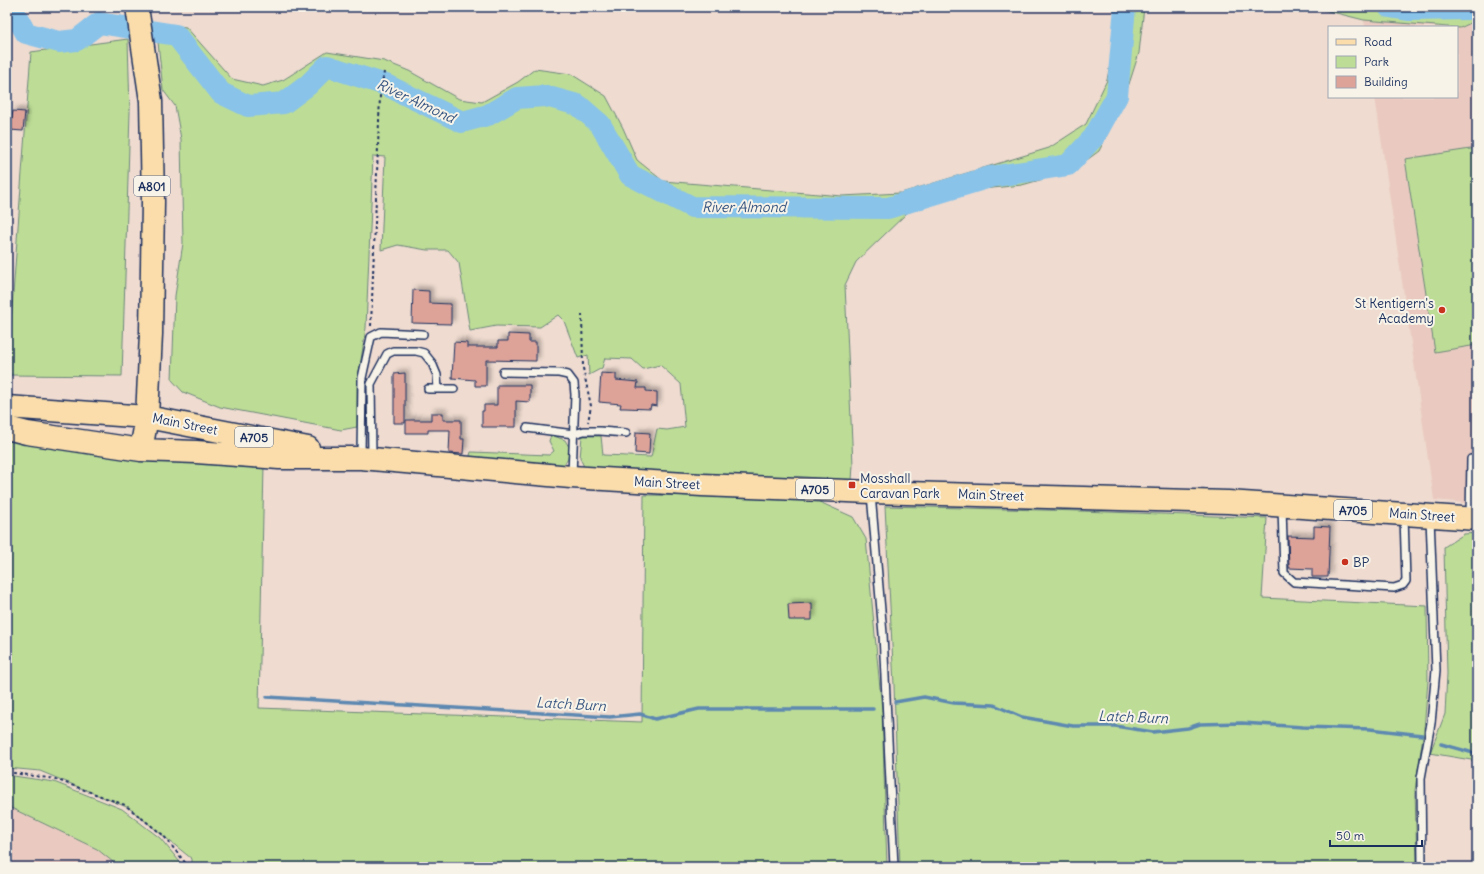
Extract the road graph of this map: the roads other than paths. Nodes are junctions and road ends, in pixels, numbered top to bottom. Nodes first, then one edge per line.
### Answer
1 (138, 12) edge
2 (423, 334) dead end
3 (503, 372) dead end
4 (428, 389) dead end
5 (438, 389) junction
6 (454, 389) dead end
7 (7, 407) edge
8 (7, 428) edge
9 (527, 428) dead end
10 (626, 432) dead end
11 (144, 433) junction
12 (574, 434) junction
13 (366, 459) junction
14 (1471, 459) dead end
15 (572, 477) junction
16 (871, 492) junction
17 (1282, 505) junction
18 (1404, 514) junction
19 (1430, 515) junction
20 (1473, 518) edge
21 (894, 867) edge
22 (1422, 867) edge

1 - 11 main road, A801
2 - 13 lane
3 - 12 lane
4 - 5 lane
5 - 6 lane
5 - 13 lane
7 - 11 main road, Main Street / A705
8 - 11 main road, Main Street / A705
9 - 12 lane
10 - 12 lane
11 - 13 main road, Main Street / A705
11 - 13 main road, Main Street / A705
12 - 15 lane
13 - 15 main road, Main Street / A705
14 - 20 lane
15 - 16 main road, Main Street / A705
16 - 17 main road, Main Street / A705
16 - 21 lane
17 - 18 main road, Main Street / A705
17 - 18 lane
18 - 19 main road, Main Street / A705
19 - 20 main road, Main Street / A705
19 - 22 lane

